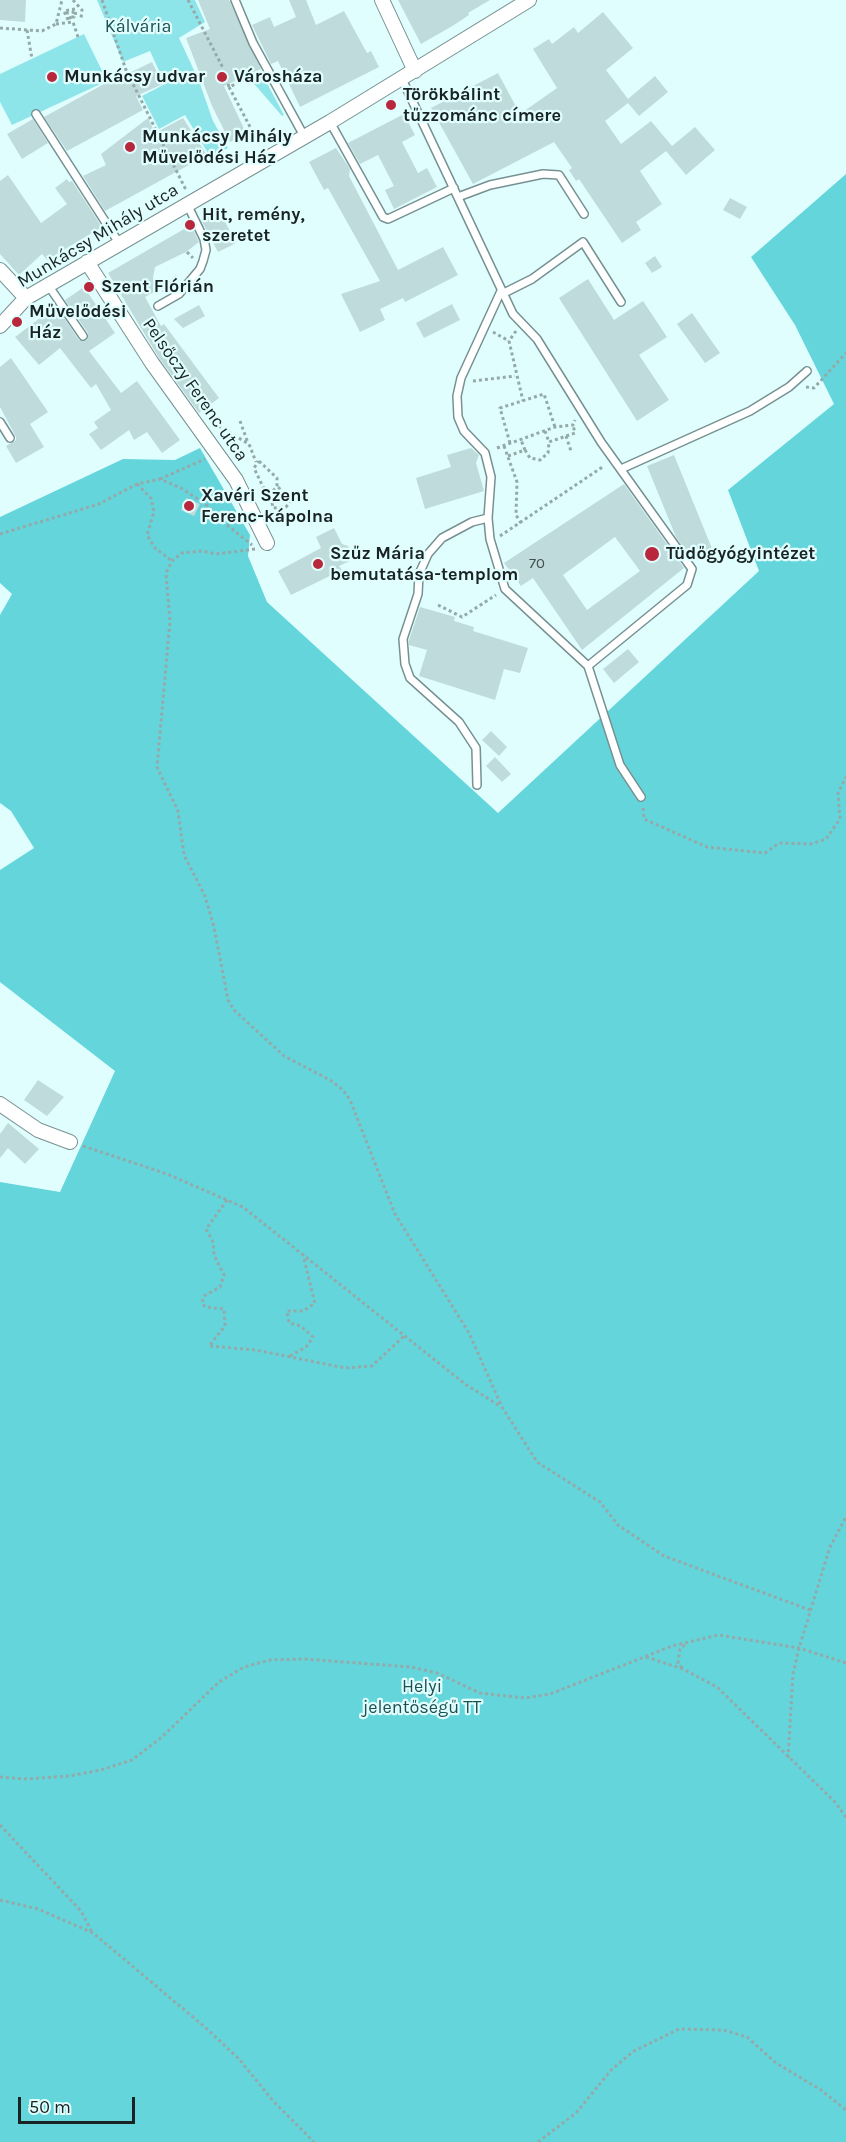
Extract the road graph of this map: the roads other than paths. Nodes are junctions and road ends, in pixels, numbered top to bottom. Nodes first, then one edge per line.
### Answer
1 (235, 0) edge
2 (382, 0) edge
3 (529, 0) edge
4 (415, 71) junction
5 (402, 79) junction
6 (36, 114) dead end
7 (330, 122) junction
8 (304, 136) junction
9 (454, 188) junction
10 (458, 197) junction
11 (190, 203) junction
12 (584, 214) dead end
13 (118, 243) junction
14 (87, 262) junction
15 (0, 270) edge
16 (48, 285) junction
17 (502, 292) junction
18 (26, 298) junction
19 (621, 302) dead end
20 (158, 306) dead end
21 (0, 326) edge
22 (83, 336) dead end
23 (807, 371) dead end
24 (0, 422) edge
25 (10, 438) dead end
26 (621, 469) junction
27 (488, 518) junction
28 (267, 543) dead end
29 (588, 666) junction
30 (477, 784) dead end
31 (641, 797) road end
32 (0, 1104) edge
33 (70, 1142) road end

1 - 8 lane
2 - 4 street
3 - 4 street, Munkácsy Mihály utca
4 - 5 street, Munkácsy Mihály utca
5 - 7 street, Munkácsy Mihály utca
5 - 9 lane
6 - 13 lane
7 - 8 street, Munkácsy Mihály utca
7 - 9 lane
8 - 11 street, Munkácsy Mihály utca
9 - 10 lane
10 - 12 lane
10 - 17 lane
11 - 13 street, Munkácsy Mihály utca
11 - 20 lane
13 - 14 street, Munkácsy Mihály utca
14 - 16 street, Munkácsy Mihály utca
14 - 28 street, Pelsőczy Ferenc utca
15 - 18 street
16 - 18 street, Munkácsy Mihály utca
16 - 22 lane
17 - 19 lane
17 - 26 lane
17 - 27 lane
18 - 21 street, Munkácsy Mihály utca
23 - 26 lane
24 - 25 lane
26 - 29 lane
27 - 29 lane
27 - 30 lane
29 - 31 lane
32 - 33 street

